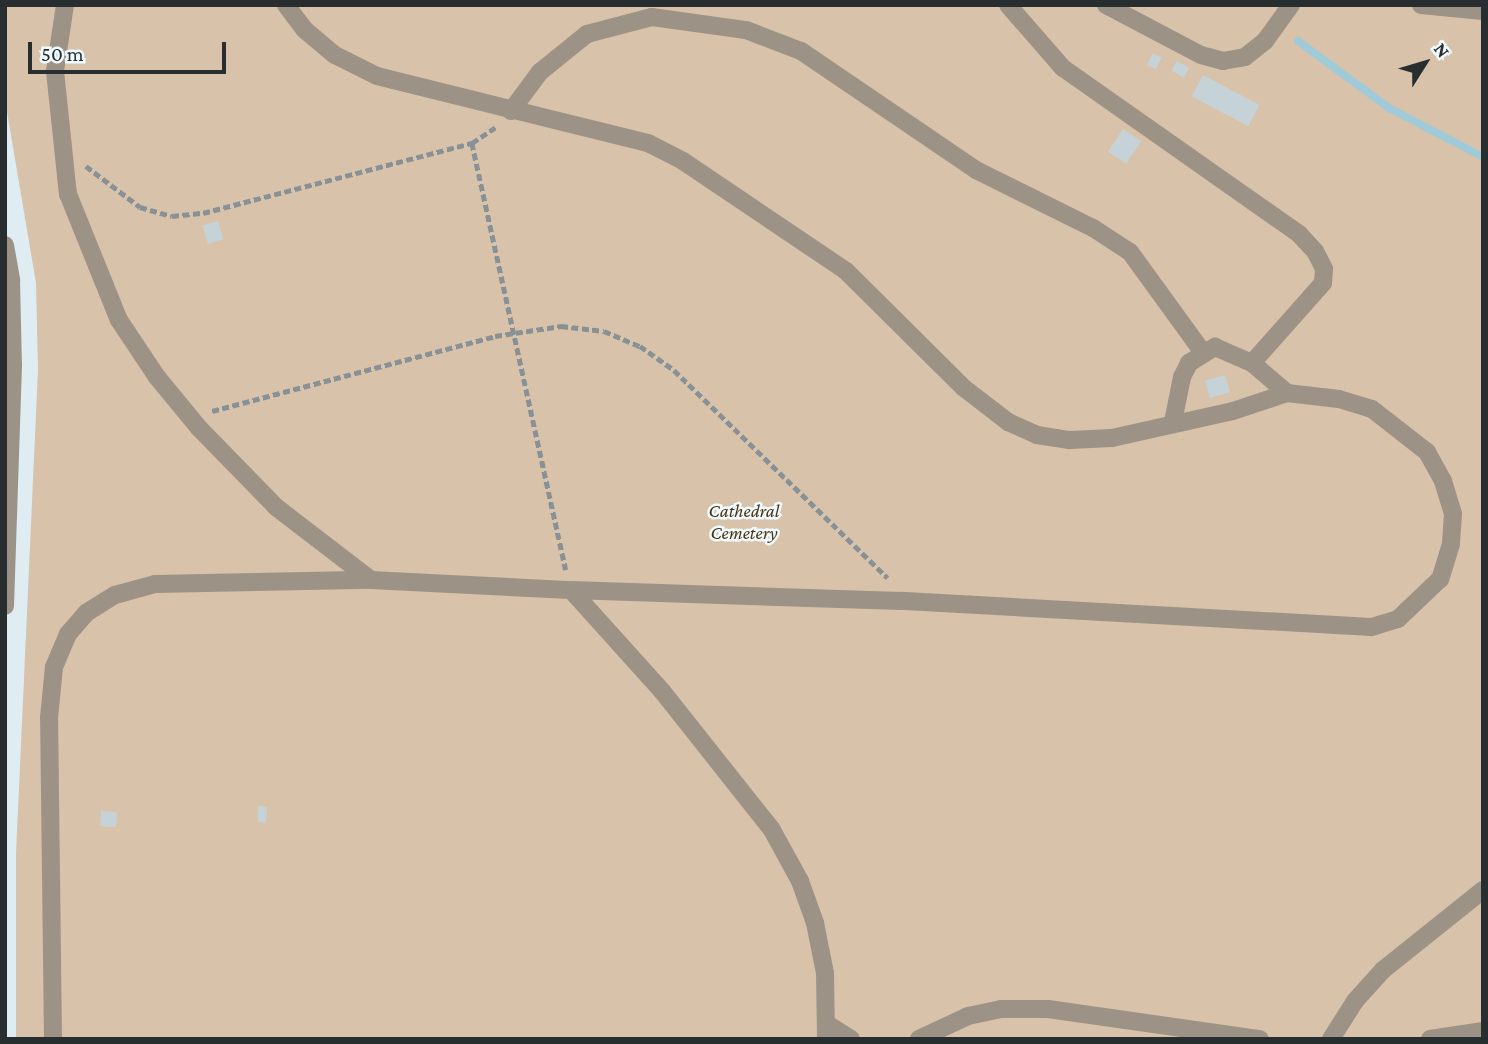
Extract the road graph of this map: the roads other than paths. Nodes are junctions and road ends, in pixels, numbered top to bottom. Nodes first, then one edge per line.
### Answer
1 (65, 5) edge
2 (286, 5) edge
3 (1008, 5) edge
4 (1106, 5) edge
5 (1291, 5) edge
6 (1421, 5) edge
7 (1483, 11) edge
8 (511, 111) junction
9 (5, 245) edge
10 (1202, 351) junction
11 (1252, 363) junction
12 (1287, 393) junction
13 (1173, 422) junction
14 (371, 580) junction
15 (571, 590) junction
16 (5, 606) edge
17 (1483, 890) edge
18 (827, 1031) edge
19 (1483, 1031) edge
20 (53, 1039) edge
21 (851, 1039) edge
22 (919, 1039) edge
23 (1260, 1039) edge
24 (1331, 1039) edge
25 (1430, 1039) edge

1 - 14 street
2 - 8 street
3 - 11 street
4 - 5 street
6 - 7 street
8 - 10 street
8 - 13 street
9 - 16 street
10 - 11 street
10 - 13 street
11 - 12 street
12 - 13 street
12 - 15 street
14 - 15 street
14 - 20 street
15 - 18 street
17 - 24 street
18 - 21 street
19 - 25 street
22 - 23 street

